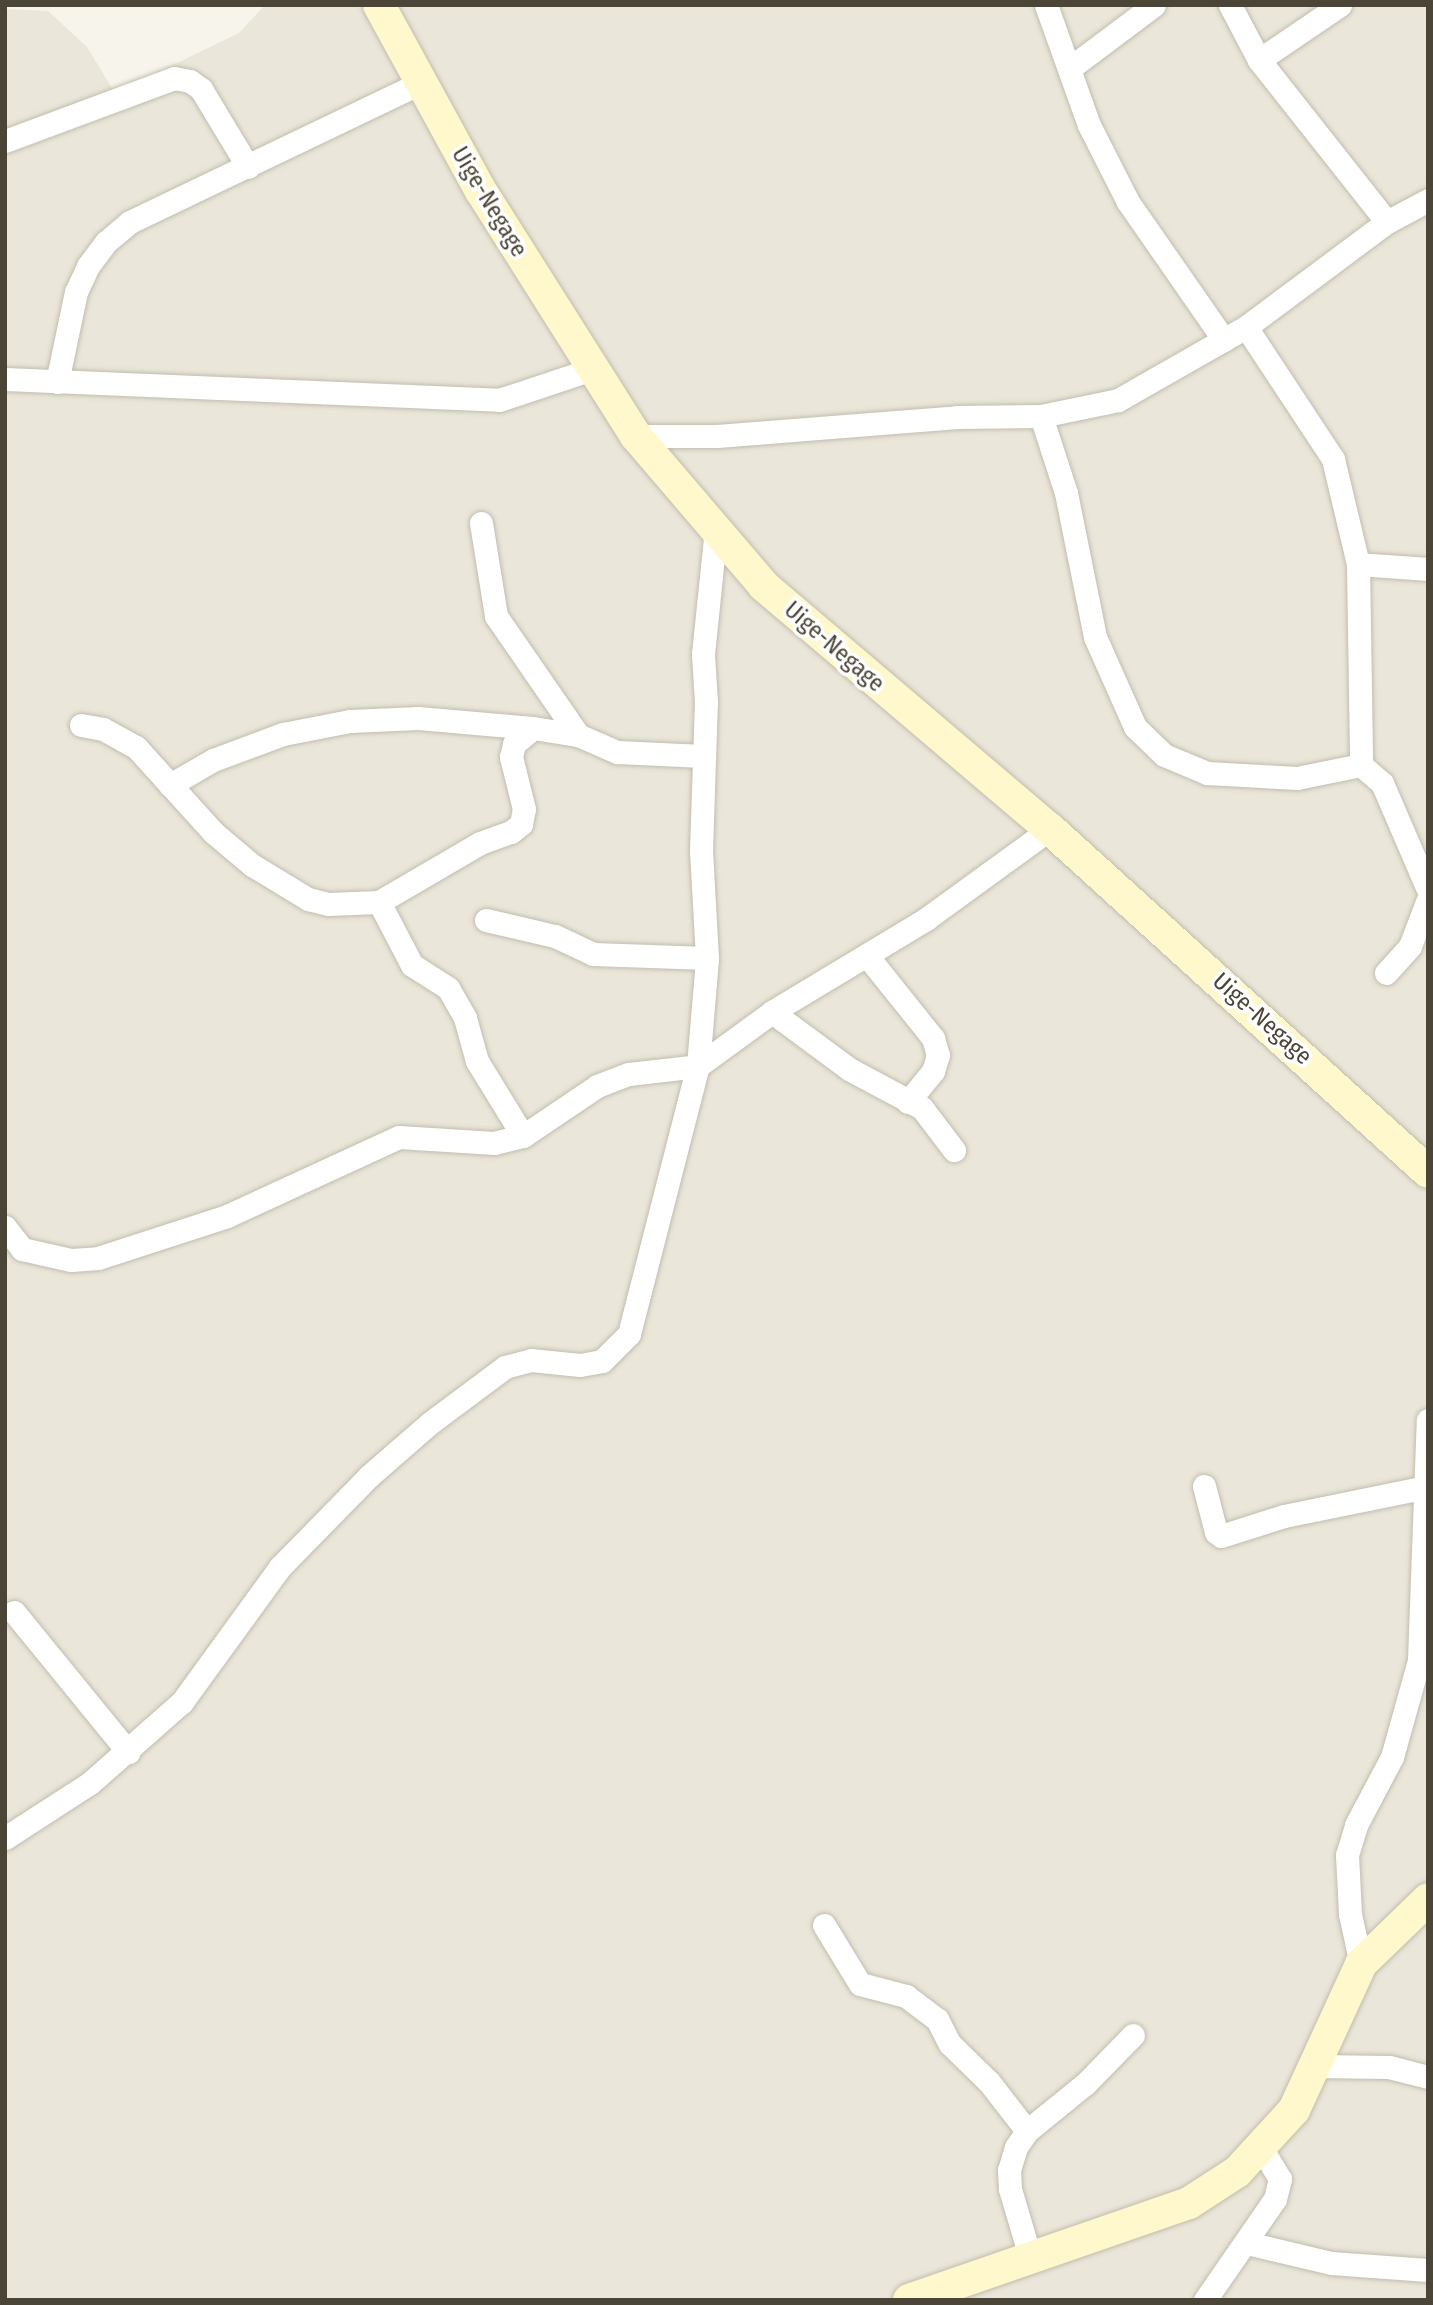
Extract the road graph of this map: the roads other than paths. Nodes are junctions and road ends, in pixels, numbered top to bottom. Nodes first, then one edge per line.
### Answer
1 (379, 5) edge
2 (1046, 5) edge
3 (1154, 5) edge
4 (1230, 5) edge
5 (1340, 5) edge
6 (1259, 60) junction
7 (1070, 68) junction
8 (420, 83) junction
9 (5, 141) edge
10 (248, 167) junction
11 (1428, 200) edge
12 (1387, 222) junction
13 (1246, 327) junction
14 (1224, 340) junction
15 (592, 369) junction
16 (5, 379) edge
17 (57, 382) junction
18 (1041, 416) junction
19 (636, 436) junction
20 (481, 523) dead end
21 (716, 528) junction
22 (1358, 564) junction
23 (1428, 569) edge
24 (81, 725) dead end
25 (533, 728) junction
26 (578, 735) junction
27 (703, 756) junction
28 (1361, 765) junction
29 (170, 785) junction
30 (1050, 829) junction
31 (1428, 890) edge
32 (1428, 899) edge
33 (379, 902) junction
34 (486, 920) dead end
35 (868, 957) junction
36 (707, 958) junction
37 (1386, 973) dead end
38 (772, 1012) junction
39 (698, 1066) junction
40 (908, 1102) junction
41 (523, 1136) junction
42 (954, 1150) dead end
43 (1428, 1172) edge
44 (5, 1227) edge
45 (1428, 1420) edge
46 (1204, 1486) dead end
47 (1422, 1488) junction
48 (14, 1612) dead end
49 (128, 1752) junction
50 (5, 1838) edge
51 (1428, 1899) edge
52 (824, 1925) dead end
53 (1361, 1964) junction
54 (1133, 2035) dead end
55 (1316, 2066) junction
56 (1428, 2077) edge
57 (1027, 2131) junction
58 (1262, 2149) junction
59 (1247, 2243) junction
60 (1031, 2260) junction
61 (1428, 2270) edge
62 (909, 2300) edge
63 (1205, 2300) edge

1 - 8 main road, Uige-Negage
2 - 7 street
3 - 7 street
4 - 6 street
5 - 6 street
6 - 12 street
7 - 14 street
8 - 10 street
8 - 15 main road, Uige-Negage
9 - 10 street
10 - 17 street
11 - 12 street
12 - 13 street
13 - 14 street
13 - 22 street
14 - 18 street
15 - 17 street
15 - 19 main road, Uige-Negage
16 - 17 street
18 - 19 street
18 - 28 street
19 - 21 main road, Uige-Negage
20 - 26 street
21 - 27 street
21 - 30 main road, Uige-Negage
22 - 23 street
22 - 28 street
24 - 29 street
25 - 26 street
25 - 29 street
25 - 33 street
26 - 27 street
27 - 36 street
28 - 31 street
29 - 33 street
30 - 35 street
30 - 43 main road, Uige-Negage
32 - 37 street
33 - 41 street
34 - 36 street
35 - 38 street
35 - 40 street
36 - 39 street
38 - 39 street
38 - 40 street
39 - 41 street
39 - 49 street
40 - 42 street
41 - 44 street
45 - 47 street
46 - 47 street
47 - 53 street
48 - 49 street
49 - 50 street
51 - 53 main road
52 - 57 street
53 - 55 main road
54 - 57 street
55 - 56 street
55 - 58 main road
57 - 60 street
58 - 59 street
58 - 60 main road
59 - 61 street
59 - 63 street
60 - 62 main road

